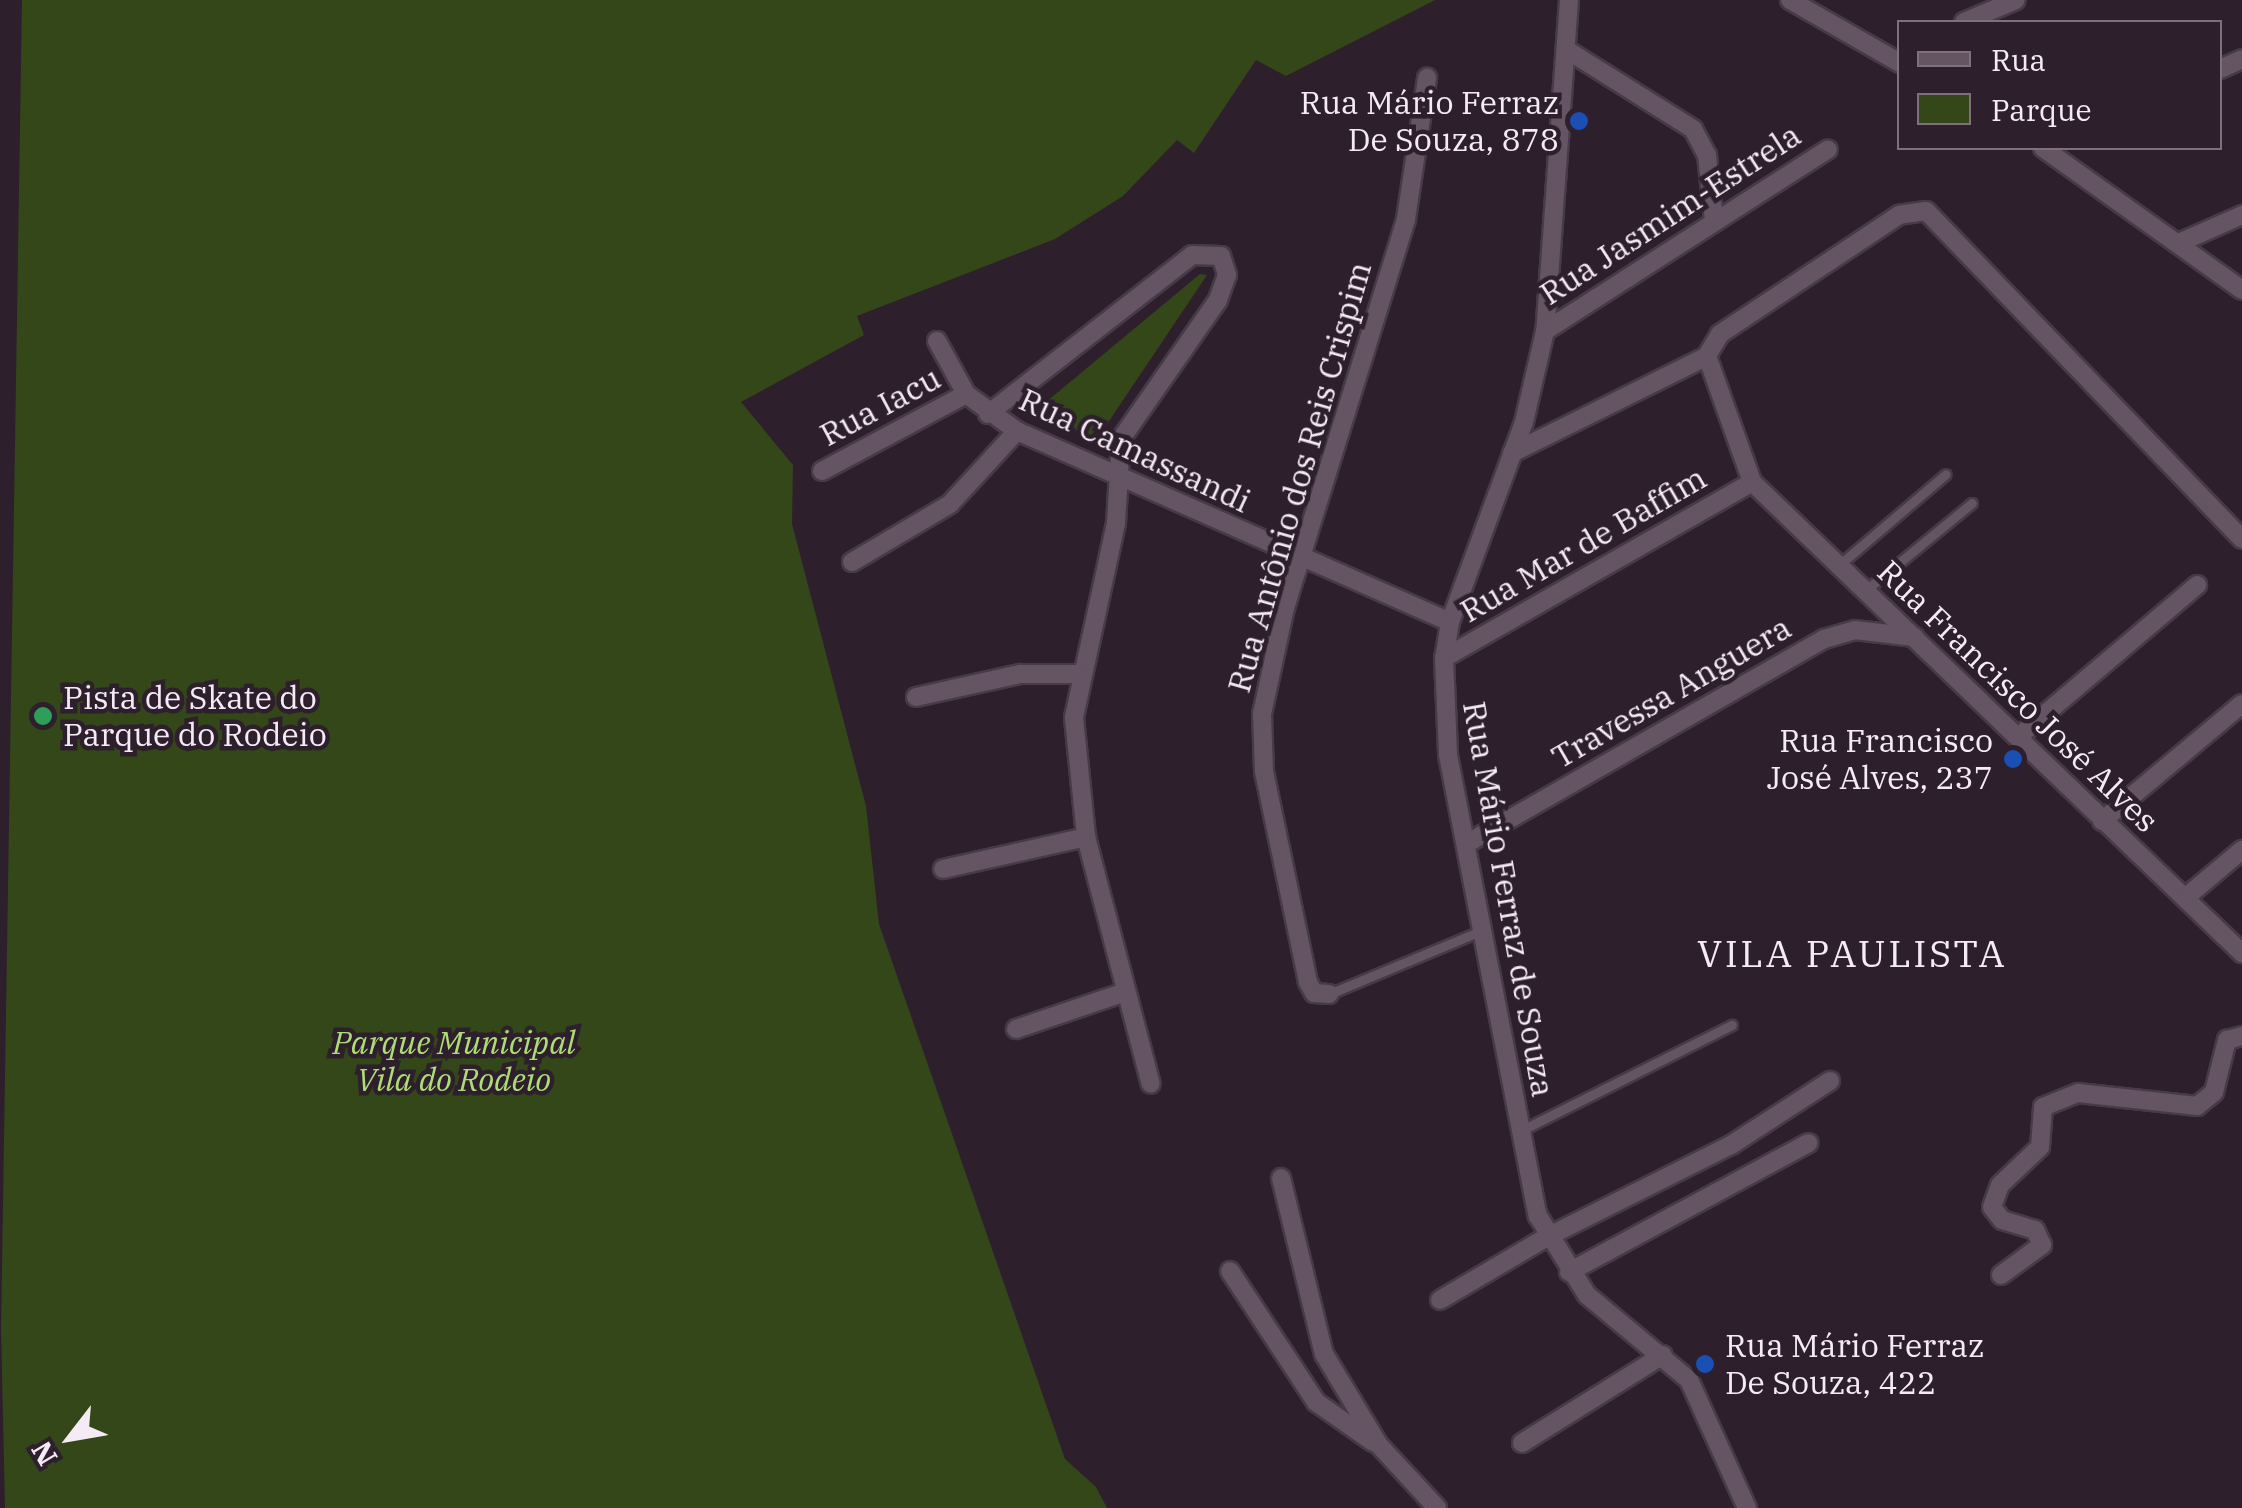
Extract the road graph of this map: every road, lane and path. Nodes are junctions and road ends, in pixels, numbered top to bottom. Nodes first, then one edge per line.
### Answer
1 (1569, 0) edge
2 (1790, 0) edge
3 (2016, 0) edge
4 (1969, 20) edge
5 (1567, 50) junction
6 (1895, 56) edge
7 (1427, 78) dead end
8 (1828, 149) dead end
9 (2046, 150) edge
10 (2242, 215) edge
11 (1714, 221) junction
12 (2180, 242) junction
13 (2242, 290) edge
14 (1545, 331) junction
15 (937, 340) dead end
16 (1707, 356) junction
17 (966, 394) junction
18 (988, 414) junction
19 (1017, 431) junction
20 (1512, 454) junction
21 (822, 471) dead end
22 (1946, 474) dead end
23 (1116, 476) junction
24 (1752, 482) junction
25 (1972, 503) dead end
26 (2242, 539) edge
27 (1300, 558) junction
28 (852, 562) dead end
29 (1839, 565) junction
30 (2197, 586) dead end
31 (1866, 590) junction
32 (1450, 622) junction
33 (1916, 637) junction
34 (1444, 658) junction
35 (1078, 674) junction
36 (916, 697) dead end
37 (2242, 704) edge
38 (2018, 737) junction
39 (2102, 821) junction
40 (1086, 837) junction
41 (1466, 844) junction
42 (2242, 850) edge
43 (943, 869) dead end
44 (2185, 898) junction
45 (1486, 929) junction
46 (2242, 953) edge
47 (1125, 992) junction
48 (1329, 994) joint
49 (1732, 1026) dead end
50 (1016, 1030) dead end
51 (2242, 1036) edge
52 (1830, 1081) dead end
53 (1151, 1084) dead end
54 (1518, 1132) junction
55 (1809, 1143) dead end
56 (1281, 1178) dead end
57 (1547, 1236) junction
58 (1230, 1271) dead end
59 (1569, 1272) junction
60 (2001, 1275) dead end
61 (1440, 1300) dead end
62 (1663, 1355) junction
63 (1378, 1444) junction
64 (1522, 1444) dead end
65 (1437, 1508) edge
66 (1747, 1508) edge

1 - 5 street, Rua Mário Ferraz de Souza
2 - 6 street
3 - 4 street
5 - 11 street
5 - 14 street, Rua Mário Ferraz de Souza
7 - 27 street, Rua Antônio dos Reis Crispim
8 - 11 street, Rua Jasmim-Estrela
9 - 12 street
10 - 12 street
11 - 14 street, Rua Jasmim-Estrela
12 - 13 street
14 - 20 street, Rua Mário Ferraz de Souza
15 - 17 street, Rua Camassandi
16 - 20 street
16 - 24 street
16 - 26 street
17 - 18 street, Rua Camassandi
17 - 21 street, Rua Iacu
18 - 19 street, Rua Camassandi
18 - 23 street
19 - 23 street, Rua Camassandi
19 - 28 street
20 - 32 street, Rua Mário Ferraz de Souza
22 - 29 lane
23 - 27 street, Rua Camassandi
23 - 35 street
24 - 29 street, Rua Francisco José Alves
24 - 34 street, Rua Mar de Baffim
25 - 31 lane
27 - 32 street, Rua Camassandi
27 - 48 street, Rua Antônio dos Reis Crispim
29 - 31 street, Rua Francisco José Alves
30 - 38 street
31 - 33 street, Rua Francisco José Alves
32 - 34 street, Rua Mário Ferraz de Souza
33 - 38 street, Rua Francisco José Alves
33 - 41 street, Travessa Anguera
34 - 41 street, Rua Mário Ferraz de Souza
35 - 36 street
35 - 40 street
37 - 39 street
38 - 39 street, Rua Francisco José Alves
39 - 44 street, Rua Francisco José Alves
40 - 43 street
40 - 47 street
41 - 45 street, Rua Mário Ferraz de Souza
42 - 44 street
44 - 46 street, Rua Francisco José Alves
45 - 48 lane
45 - 54 street, Rua Mário Ferraz de Souza
47 - 50 street
47 - 53 street
49 - 54 lane
51 - 60 street
52 - 57 street
54 - 57 street, Rua Mário Ferraz de Souza
55 - 59 street
56 - 63 street
57 - 59 street, Rua Mário Ferraz de Souza
57 - 61 street
58 - 63 street
59 - 62 street, Rua Mário Ferraz de Souza
62 - 64 street
62 - 66 street, Rua Mário Ferraz de Souza
63 - 65 street

